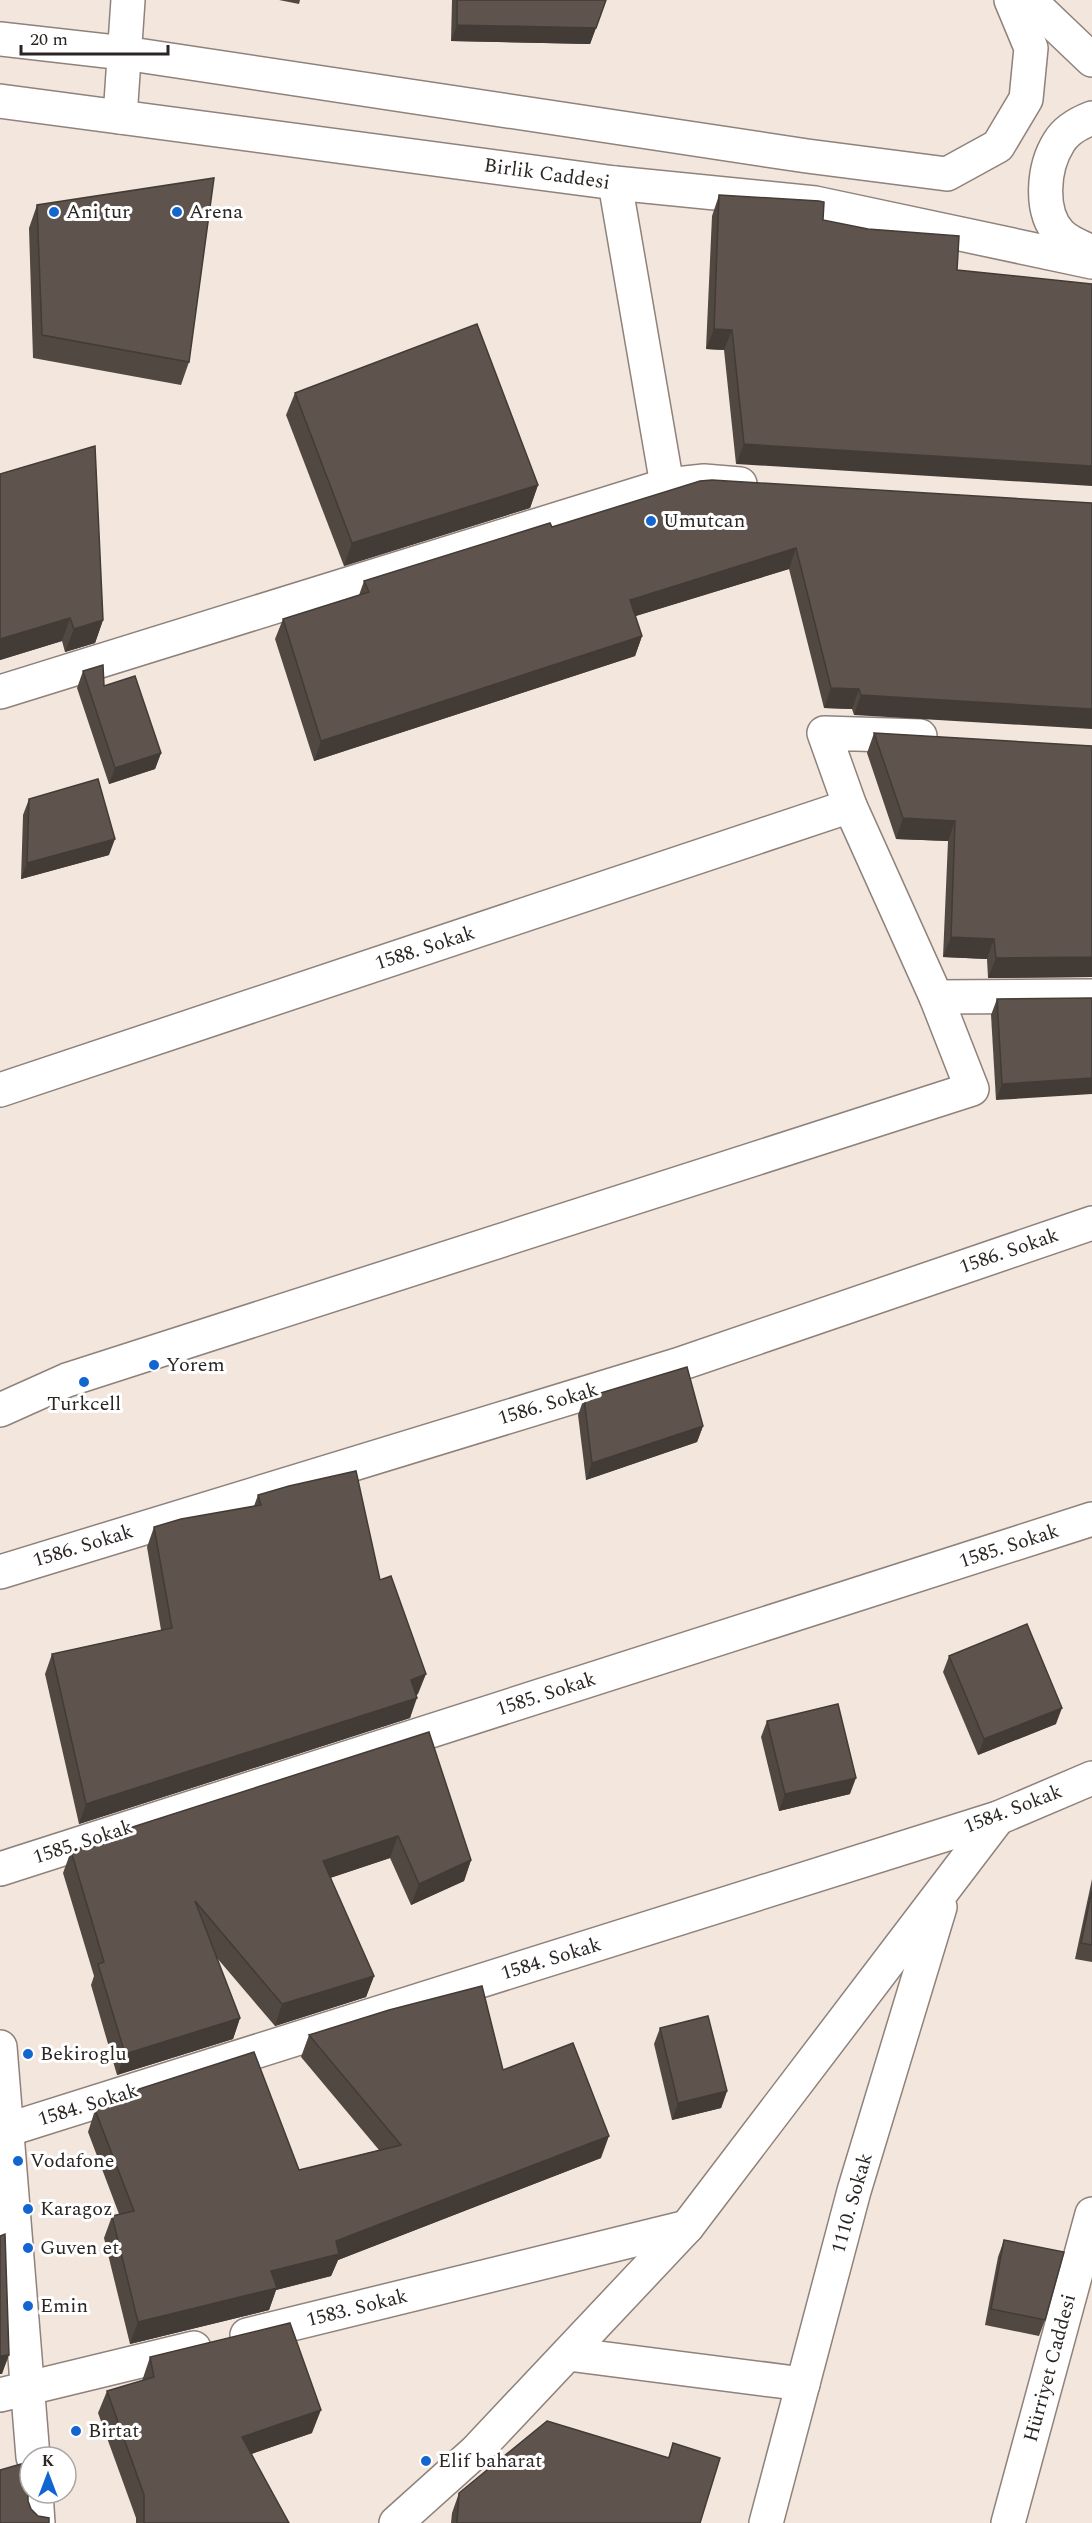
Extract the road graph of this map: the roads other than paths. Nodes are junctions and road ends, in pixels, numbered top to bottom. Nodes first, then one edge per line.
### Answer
1 (128, 0) edge
2 (1011, 0) edge
3 (1029, 0) edge
4 (0, 39) edge
5 (124, 53) junction
6 (1092, 60) edge
7 (0, 101) edge
8 (120, 117) junction
9 (1092, 118) edge
10 (615, 183) junction
11 (1092, 252) edge
12 (1092, 262) edge
13 (667, 485) junction
14 (774, 486) edge
15 (0, 692) edge
16 (948, 738) edge
17 (850, 806) junction
18 (1092, 996) edge
19 (936, 997) junction
20 (0, 1090) edge
21 (1092, 1223) edge
22 (0, 1410) edge
23 (1092, 1519) edge
24 (0, 1572) edge
25 (1092, 1778) edge
26 (998, 1818) junction
27 (0, 1869) edge
28 (946, 1887) junction
29 (0, 2047) edge
30 (3, 2131) edge
31 (1092, 2214) edge
32 (687, 2227) junction
33 (1081, 2302) edge
34 (568, 2354) junction
35 (803, 2384) junction
36 (14, 2391) edge
37 (30, 2445) edge
38 (37, 2505) edge
39 (39, 2523) edge
40 (396, 2523) edge
41 (766, 2523) edge
42 (1008, 2523) edge

1 - 5 street
2 - 5 street
3 - 6 street
4 - 5 street
5 - 8 street
7 - 8 street, Birlik Caddesi
8 - 10 street, Birlik Caddesi
9 - 11 street
10 - 12 street, Birlik Caddesi
10 - 13 street
13 - 14 street
13 - 15 street
16 - 17 street
17 - 19 street
17 - 20 street, 1588. Sokak
18 - 19 street
19 - 22 street
21 - 24 street, 1586. Sokak
23 - 27 street, 1585. Sokak
25 - 26 street, 1584. Sokak
26 - 28 street
26 - 30 street, 1584. Sokak
28 - 32 street
28 - 35 street, 1110. Sokak
29 - 30 street
30 - 36 street
31 - 33 street, Hürriyet Caddesi
32 - 34 street
32 - 36 street, 1583. Sokak
33 - 42 street, Hürriyet Caddesi
34 - 35 street
34 - 40 street
35 - 41 street, 1110. Sokak
36 - 37 street
38 - 39 street

